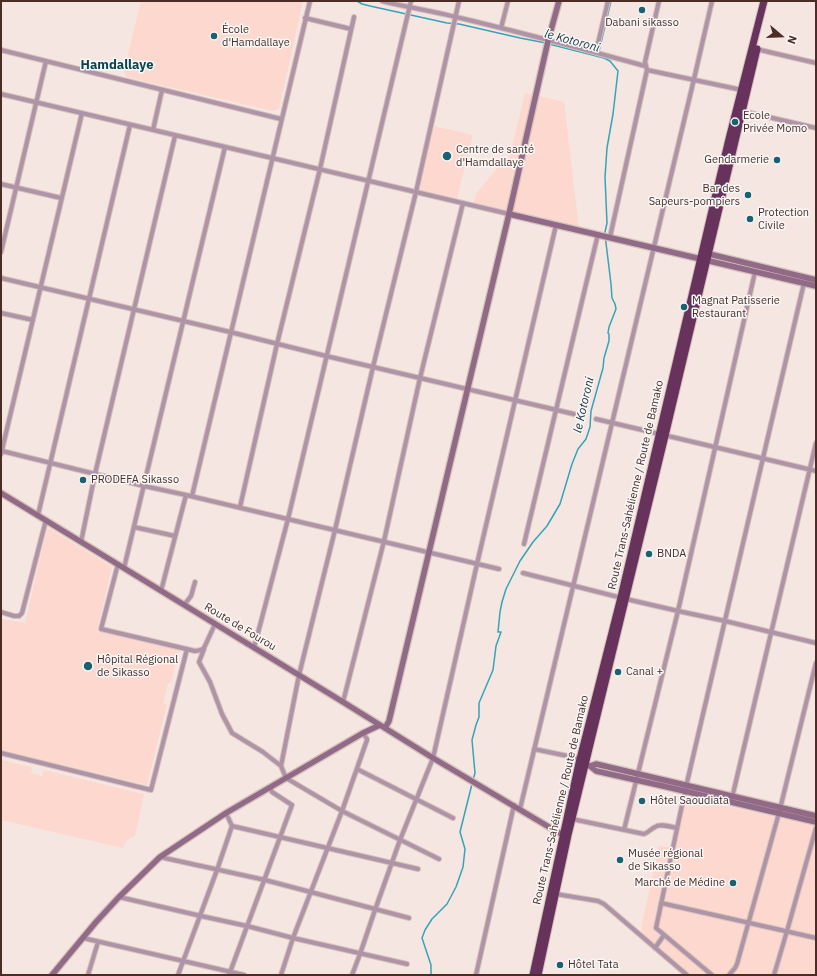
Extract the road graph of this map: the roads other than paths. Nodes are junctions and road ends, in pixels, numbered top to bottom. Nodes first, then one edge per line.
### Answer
1 (310, 1) edge
2 (382, 1) edge
3 (411, 1) edge
4 (459, 1) edge
5 (508, 1) edge
6 (559, 1) edge
7 (608, 1) edge
8 (660, 1) edge
9 (712, 1) edge
10 (764, 1) edge
11 (768, 1) edge
12 (410, 8) junction
13 (354, 17) dead end
14 (306, 18) junction
15 (454, 18) junction
16 (501, 28) junction
17 (351, 29) junction
18 (548, 42) junction
19 (754, 48) junction
20 (1, 50) edge
21 (596, 52) junction
22 (46, 61) junction
23 (816, 63) edge
24 (646, 68) junction
25 (694, 79) junction
26 (162, 90) junction
27 (742, 90) junction
28 (1, 94) edge
29 (36, 102) junction
30 (742, 111) junction
31 (82, 113) junction
32 (281, 119) junction
33 (130, 125) junction
34 (816, 128) edge
35 (153, 130) junction
36 (175, 136) junction
37 (225, 147) junction
38 (272, 158) junction
39 (320, 169) junction
40 (368, 180) junction
41 (1, 184) edge
42 (16, 188) junction
43 (416, 192) junction
44 (61, 198) junction
45 (463, 203) junction
46 (509, 214) junction
47 (556, 225) junction
48 (600, 235) junction
49 (610, 237) junction
50 (654, 248) junction
51 (1, 252) edge
52 (705, 257) junction
53 (755, 272) junction
54 (1, 278) edge
55 (816, 280) edge
56 (804, 283) junction
57 (816, 286) edge
58 (41, 288) junction
59 (89, 299) junction
60 (134, 310) junction
61 (1, 313) edge
62 (33, 320) junction
63 (184, 321) junction
64 (230, 332) junction
65 (277, 344) junction
66 (326, 356) junction
67 (373, 367) junction
68 (420, 378) junction
69 (468, 389) junction
70 (516, 400) junction
71 (556, 409) junction
72 (578, 415) dead end
73 (596, 420) dead end
74 (612, 424) junction
75 (662, 435) junction
76 (816, 443) edge
77 (715, 448) junction
78 (2, 453) edge
79 (762, 459) junction
80 (50, 463) junction
81 (810, 470) junction
82 (816, 472) edge
83 (95, 474) junction
84 (144, 486) junction
85 (1, 493) edge
86 (186, 495) junction
87 (192, 496) junction
88 (240, 507) junction
89 (38, 515) junction
90 (288, 519) junction
91 (46, 520) junction
92 (134, 527) junction
93 (335, 530) junction
94 (175, 536) junction
95 (384, 541) junction
96 (81, 542) junction
97 (524, 544) dead end
98 (428, 552) junction
99 (118, 564) junction
100 (477, 564) junction
101 (124, 568) junction
102 (499, 569) dead end
103 (523, 573) dead end
104 (195, 582) dead end
105 (573, 586) junction
106 (161, 591) junction
107 (623, 598) junction
108 (184, 605) junction
109 (678, 611) junction
110 (1, 612) edge
111 (725, 621) junction
112 (215, 624) junction
113 (771, 632) junction
114 (816, 643) edge
115 (204, 648) junction
116 (254, 648) junction
117 (187, 649) junction
118 (816, 663) edge
119 (299, 675) junction
120 (343, 702) junction
121 (383, 726) junction
122 (363, 733) junction
123 (534, 749) junction
124 (1, 753) edge
125 (433, 758) junction
126 (584, 763) junction
127 (281, 766) junction
128 (357, 769) junction
129 (637, 777) junction
130 (286, 778) junction
131 (270, 788) junction
132 (686, 788) junction
133 (416, 799) junction
134 (732, 799) junction
135 (514, 805) junction
136 (520, 809) junction
137 (779, 810) junction
138 (342, 811) junction
139 (226, 813) junction
140 (816, 816) edge
141 (454, 818) dead end
142 (572, 819) junction
143 (816, 822) edge
144 (232, 826) junction
145 (677, 828) junction
146 (816, 828) edge
147 (624, 830) junction
148 (566, 834) junction
149 (280, 837) junction
150 (400, 840) junction
151 (327, 848) junction
152 (160, 857) junction
153 (439, 859) dead end
154 (392, 864) junction
155 (418, 869) dead end
156 (217, 870) junction
157 (264, 880) junction
158 (310, 893) junction
159 (556, 894) junction
160 (119, 896) junction
161 (661, 903) junction
162 (374, 910) junction
163 (201, 916) junction
164 (409, 918) dead end
165 (748, 922) junction
166 (247, 926) junction
167 (787, 932) junction
168 (664, 935) junction
169 (83, 938) junction
170 (293, 938) junction
171 (816, 938) edge
172 (98, 942) junction
173 (655, 948) junction
174 (360, 954) junction
175 (183, 961) junction
176 (407, 964) dead end
177 (230, 973) edge
178 (52, 975) edge
179 (88, 975) edge
180 (178, 975) edge
181 (244, 975) edge
182 (280, 975) edge
183 (352, 975) edge
184 (476, 975) edge
185 (533, 975) edge
186 (538, 975) edge
187 (687, 975) edge
188 (712, 975) edge
189 (729, 975) edge
190 (774, 975) edge

1 - 14 street
2 - 12 street
3 - 12 street
4 - 15 street
5 - 16 street
6 - 18 street
7 - 21 street
8 - 24 street
9 - 25 street
10 - 19 highway, Route Trans-Sahélienne / Route de Bamako
11 - 19 highway, Route Trans-Sahélienne / Route de Bamako
12 - 15 street
12 - 40 street
13 - 17 street
14 - 17 street
14 - 32 street
15 - 16 street
15 - 43 street
16 - 18 street
17 - 39 street
18 - 21 street
18 - 46 street
19 - 23 street
19 - 27 highway, Route Trans-Sahélienne / Route de Bamako
19 - 30 highway, Route Trans-Sahélienne / Route de Bamako
20 - 22 street
21 - 24 street
22 - 26 street
22 - 29 street
24 - 25 street
24 - 49 street
25 - 27 street
25 - 50 street
26 - 32 street
26 - 35 street
27 - 52 highway, Route Trans-Sahélienne / Route de Bamako
28 - 29 street
29 - 31 street
29 - 42 street
30 - 34 street
30 - 52 highway, Route Trans-Sahélienne / Route de Bamako
31 - 33 street
31 - 44 street
32 - 38 street
33 - 35 street
33 - 59 street
35 - 36 street
36 - 37 street
36 - 60 street
37 - 38 street
37 - 63 street
38 - 39 street
38 - 64 street
39 - 40 street
39 - 65 street
40 - 43 street
40 - 66 street
41 - 42 street
42 - 44 street
42 - 51 street
43 - 45 street
43 - 67 street
44 - 58 street
45 - 46 street
45 - 68 street
46 - 47 street
46 - 69 street
47 - 48 street
47 - 70 street
48 - 49 street
48 - 71 street
49 - 50 street
50 - 52 street
50 - 74 street
52 - 53 street
52 - 55 street
52 - 75 highway, Route Trans-Sahélienne / Route de Bamako
53 - 56 street
53 - 77 street
54 - 58 street
56 - 57 street
56 - 79 street
58 - 59 street
58 - 62 street
59 - 60 street
59 - 80 street
60 - 63 street
60 - 83 street
61 - 62 street
62 - 78 street
63 - 64 street
63 - 84 street
64 - 65 street
64 - 87 street
65 - 66 street
65 - 88 street
66 - 67 street
66 - 90 street
67 - 68 street
67 - 93 street
68 - 69 street
68 - 95 street
69 - 70 street
69 - 98 street
70 - 71 street
70 - 100 street
71 - 72 street
71 - 97 street
73 - 74 street
74 - 75 street
74 - 105 street
75 - 77 street
75 - 107 highway, Route Trans-Sahélienne / Route de Bamako
76 - 81 street
77 - 79 street
77 - 109 street
78 - 80 street
79 - 81 street
79 - 111 street
80 - 83 street
80 - 89 street
81 - 82 street
81 - 113 street
83 - 84 street
83 - 96 street
84 - 86 street
84 - 92 street
85 - 89 street, Route de Fourou
86 - 87 street
86 - 94 street
87 - 88 street
88 - 90 street
89 - 91 street, Route de Fourou
90 - 93 street
90 - 116 street
91 - 96 street, Route de Fourou
91 - 110 street
92 - 94 street
92 - 101 street
93 - 95 street
93 - 119 street
94 - 106 street
95 - 98 street
95 - 120 street
96 - 99 street, Route de Fourou
98 - 100 street
98 - 121 street
99 - 101 street, Route de Fourou
99 - 117 street
100 - 102 street
100 - 125 street
101 - 106 street, Route de Fourou
103 - 105 street
104 - 108 street
105 - 107 street
105 - 123 street
106 - 108 street, Route de Fourou
107 - 109 street
107 - 126 highway, Route Trans-Sahélienne / Route de Bamako
108 - 112 street, Route de Fourou
109 - 111 street
109 - 129 street
111 - 113 street
111 - 132 street
112 - 115 street
112 - 116 street, Route de Fourou
113 - 114 street
113 - 134 street
115 - 117 street
115 - 127 street
116 - 119 street, Route de Fourou
117 - 124 street
118 - 137 street
119 - 120 street, Route de Fourou
119 - 127 street
120 - 121 street, Route de Fourou
121 - 122 street
121 - 125 street, Route de Fourou
122 - 128 street
122 - 130 street
123 - 126 street
123 - 136 street
125 - 133 street
125 - 135 street, Route de Fourou
126 - 129 street
126 - 142 highway, Route Trans-Sahélienne / Route de Bamako
126 - 148 highway, Route Trans-Sahélienne / Route de Bamako
127 - 130 street
128 - 133 street
128 - 138 street
129 - 132 street
129 - 147 street
130 - 131 street
130 - 138 street
131 - 139 street
131 - 149 street
132 - 134 street
132 - 145 street
133 - 141 street
133 - 150 street
134 - 137 street
135 - 136 street, Route de Fourou
135 - 184 street
136 - 148 street, Route de Fourou
137 - 140 street
137 - 143 street
137 - 165 street
138 - 150 street
138 - 151 street
139 - 144 street
139 - 152 street
142 - 147 street
142 - 148 highway, Route Trans-Sahélienne / Route de Bamako
144 - 149 street
144 - 156 street
145 - 147 street
145 - 161 street
146 - 167 street
148 - 159 highway, Route Trans-Sahélienne / Route de Bamako
148 - 185 highway, Route Trans-Sahélienne / Route de Bamako
149 - 151 street
149 - 157 street
150 - 153 street
150 - 154 street
151 - 154 street
151 - 158 street
152 - 156 street
152 - 160 street
154 - 155 street
154 - 162 street
156 - 157 street
156 - 163 street
157 - 158 street
157 - 166 street
158 - 162 street
158 - 170 street
159 - 173 street
159 - 186 highway, Route Trans-Sahélienne / Route de Bamako
160 - 163 street
160 - 169 street
161 - 165 street
161 - 168 street
162 - 164 street
162 - 174 street
163 - 166 street
163 - 175 street
165 - 167 street
165 - 189 street
166 - 170 street
166 - 177 street
167 - 171 street
167 - 190 street
168 - 173 street
168 - 188 street
169 - 172 street
169 - 178 street
170 - 174 street
170 - 182 street
172 - 175 street
172 - 179 street
173 - 187 street
174 - 176 street
174 - 183 street
175 - 177 street
175 - 180 street
177 - 181 street

